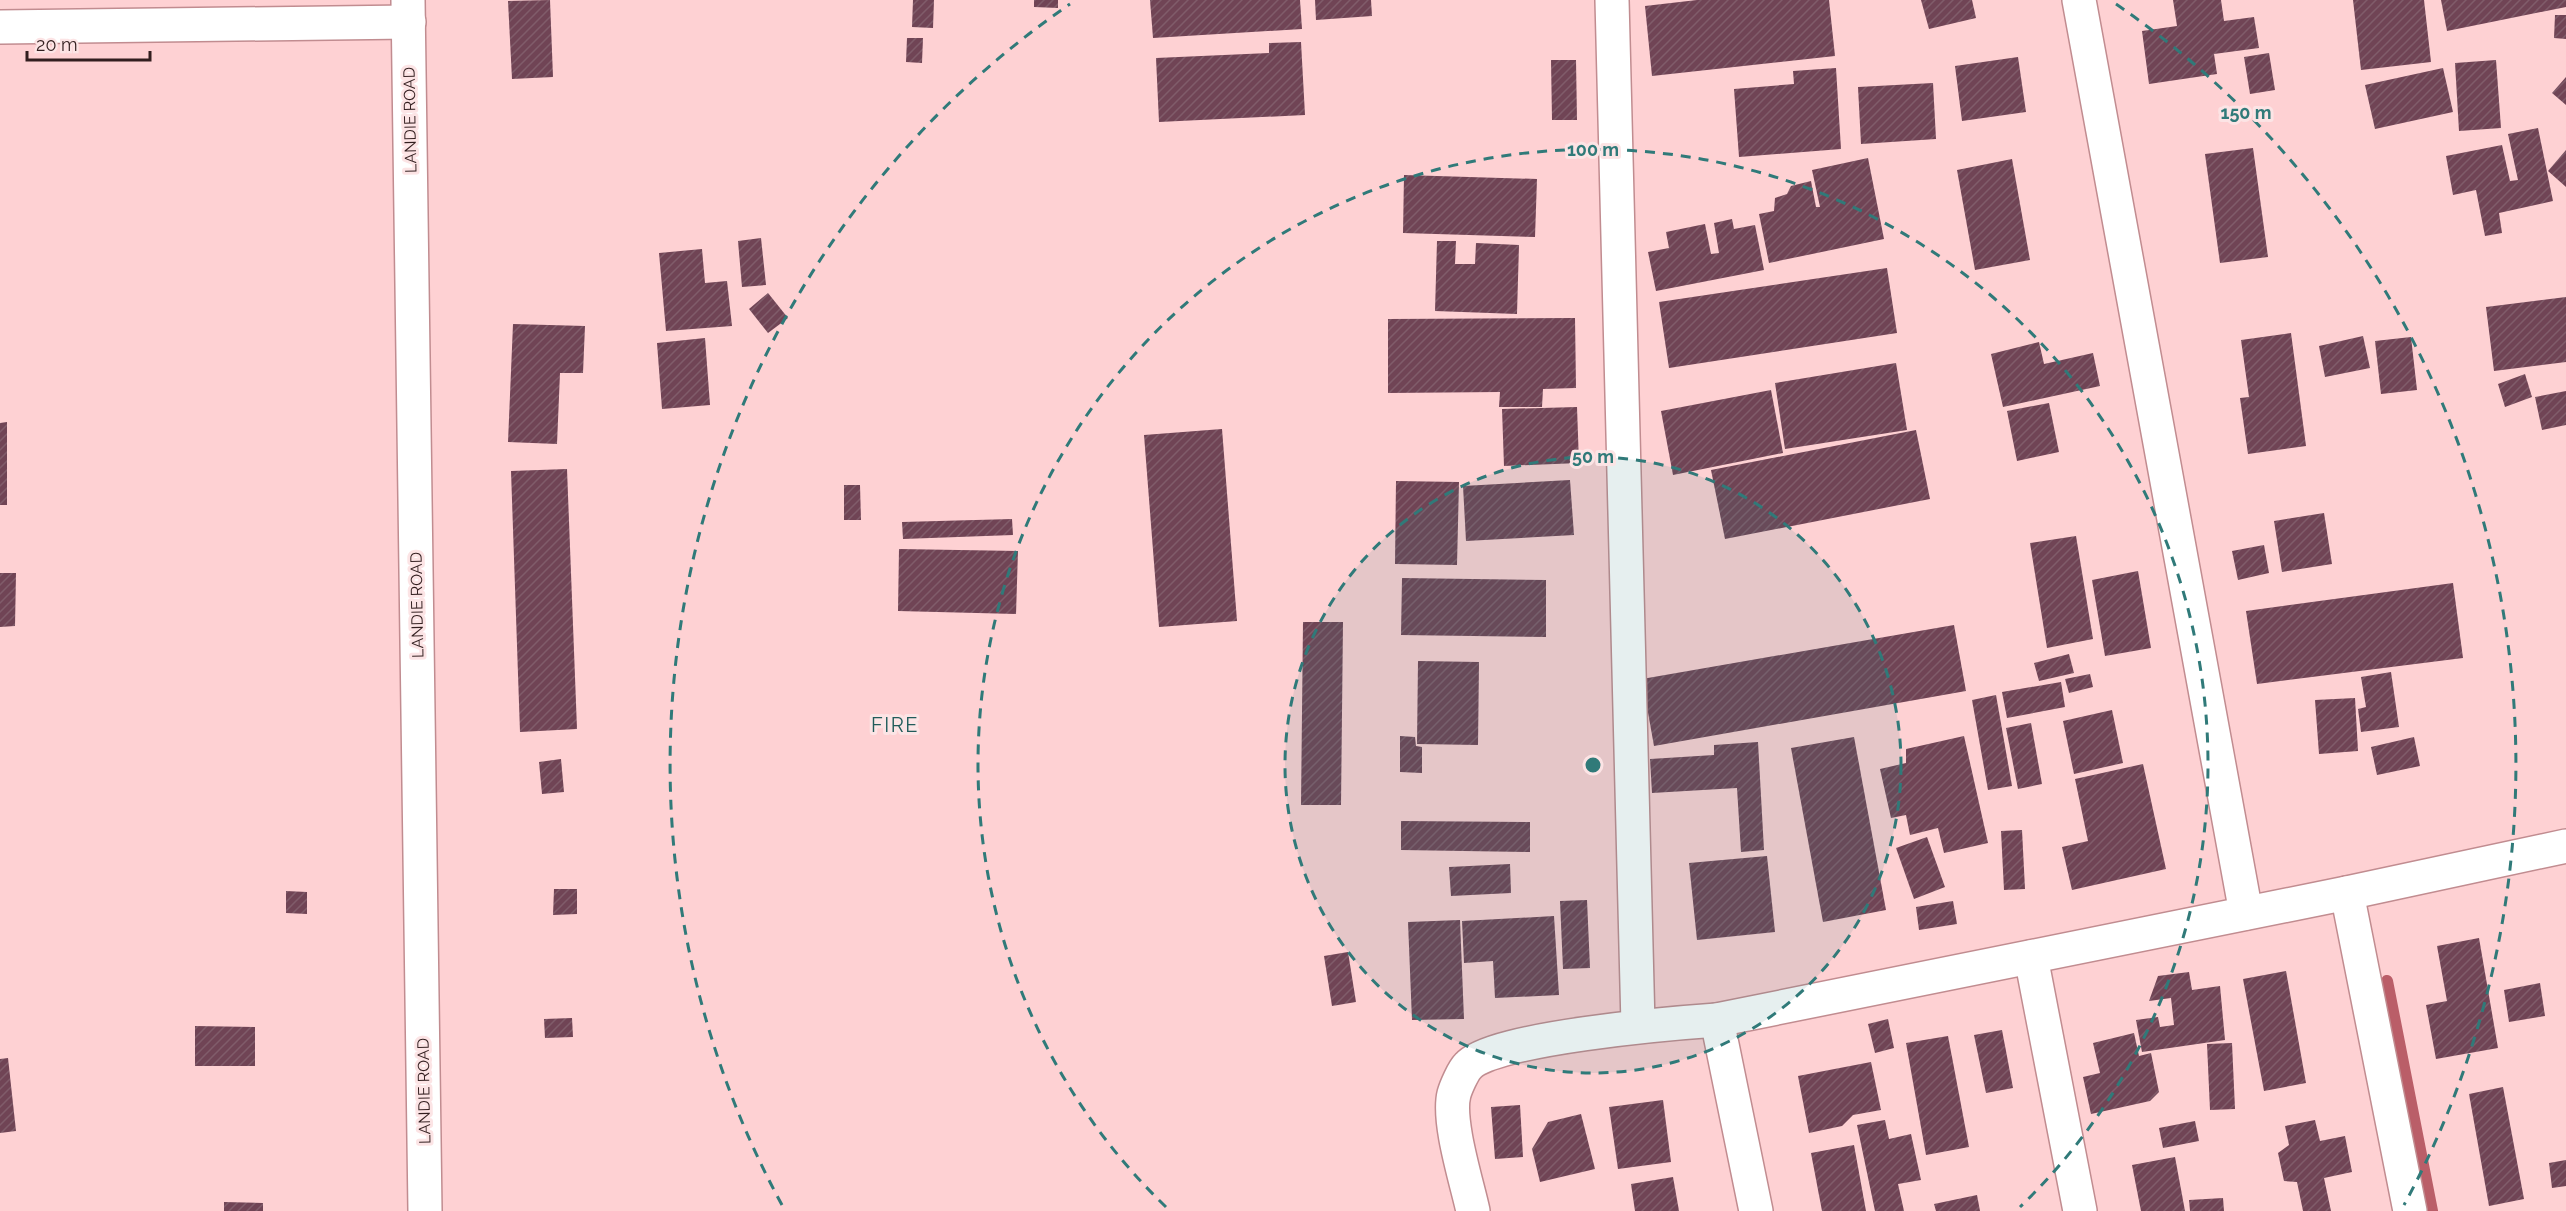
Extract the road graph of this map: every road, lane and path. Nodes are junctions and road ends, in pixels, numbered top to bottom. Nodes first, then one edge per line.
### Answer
1 (1612, 0) edge
2 (2079, 0) edge
3 (408, 11) edge
4 (0, 27) edge
5 (2566, 846) edge
6 (2347, 893) junction
7 (2246, 913) junction
8 (2031, 957) junction
9 (1717, 1020) junction
10 (1638, 1025) junction
11 (425, 1211) edge
12 (1473, 1211) edge
13 (1756, 1211) edge
14 (2080, 1211) edge
15 (2410, 1211) edge

1 - 10 street
2 - 7 street
3 - 4 street
3 - 11 street, LANDIE ROAD
5 - 6 street
6 - 7 street
6 - 15 street
7 - 8 street
8 - 9 street
8 - 14 street
9 - 10 street
9 - 13 street
10 - 12 street

